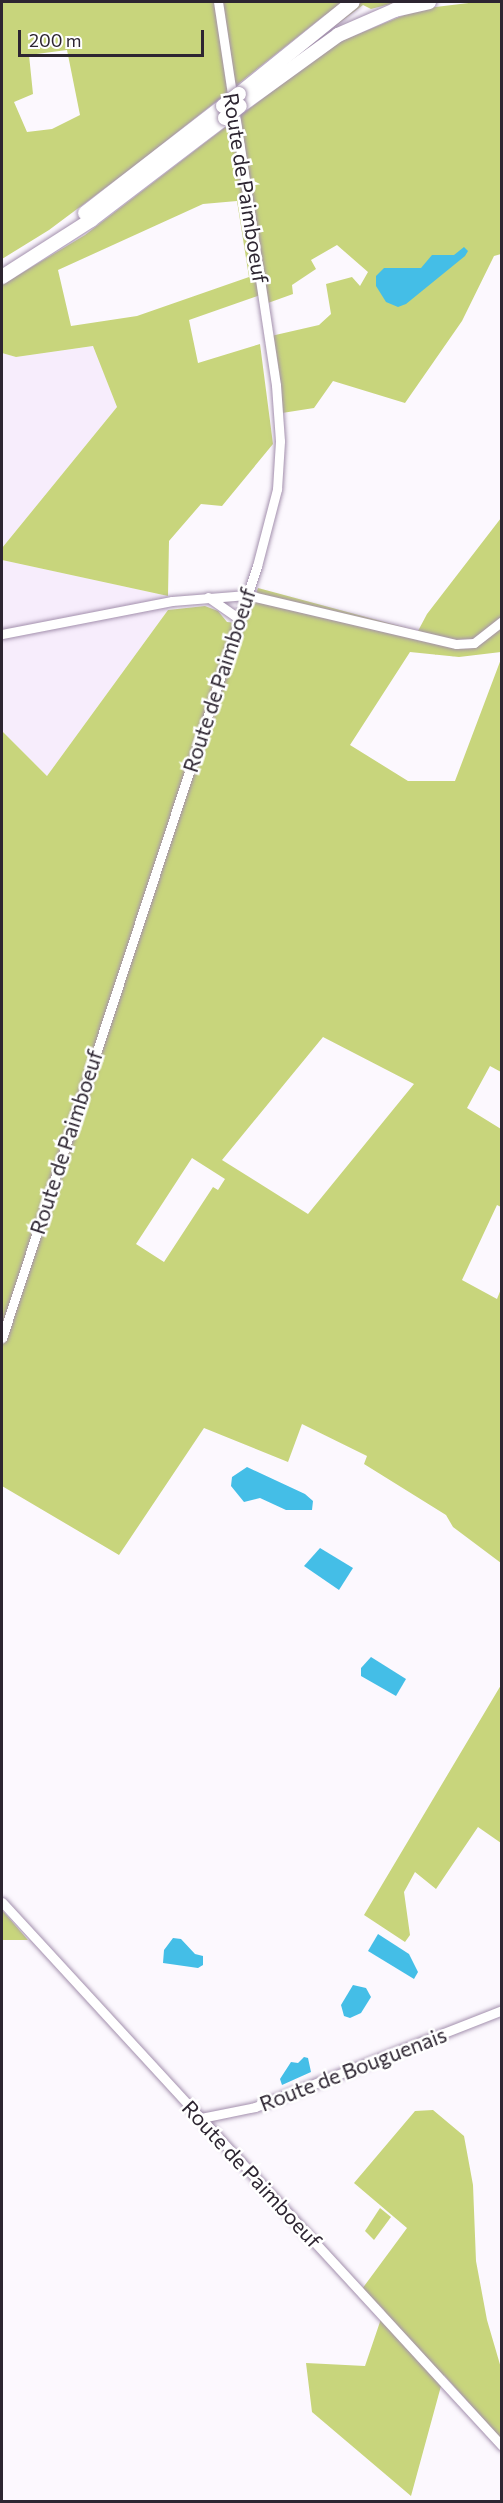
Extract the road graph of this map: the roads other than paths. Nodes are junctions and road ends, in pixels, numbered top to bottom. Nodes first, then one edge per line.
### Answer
1 (218, 2) edge
2 (353, 2) edge
3 (429, 2) edge
4 (240, 100) junction
5 (224, 112) junction
6 (2, 267) edge
7 (2, 277) edge
8 (247, 595) junction
9 (208, 597) junction
10 (239, 619) junction
11 (501, 621) edge
12 (2, 634) edge
13 (2, 1338) edge
14 (2, 1902) edge
15 (501, 2010) edge
16 (201, 2118) junction
17 (501, 2446) edge

1 - 8 street, Route de Paimboeuf
2 - 4 highway
3 - 4 highway
4 - 5 highway, bridge
5 - 6 highway
5 - 7 highway
8 - 9 street
8 - 10 street, Route de Paimboeuf
8 - 11 street
9 - 10 street
9 - 12 street
10 - 13 street, Route de Paimboeuf
14 - 16 street, Route de Paimboeuf
15 - 16 street, Route de Bouguenais
16 - 17 street, Route de Paimboeuf

